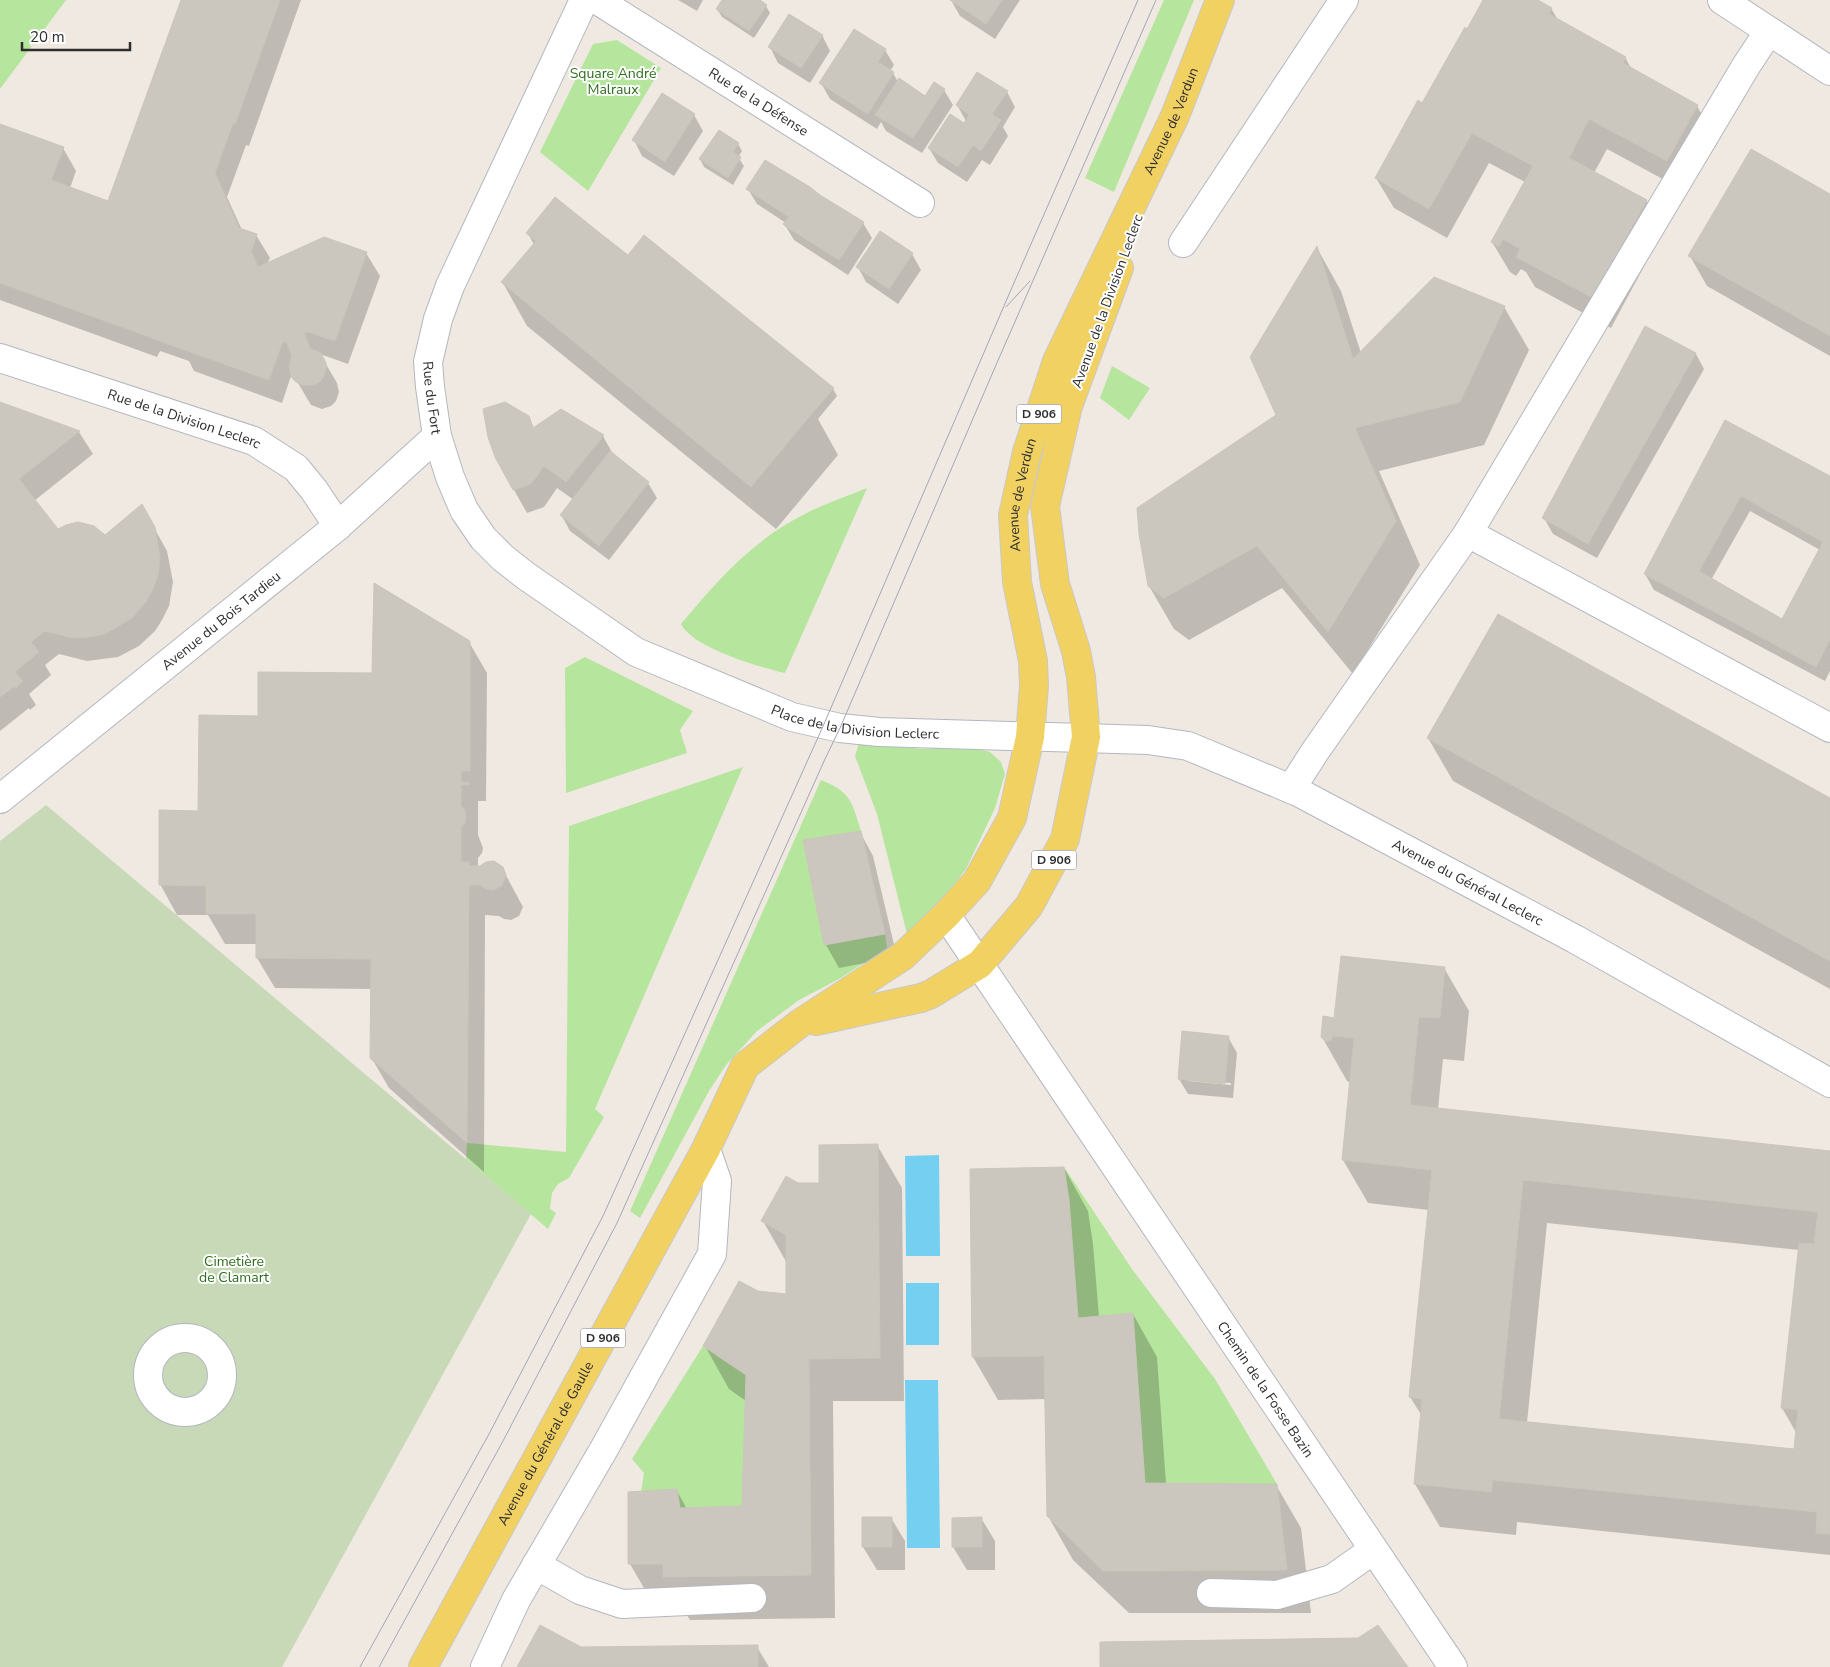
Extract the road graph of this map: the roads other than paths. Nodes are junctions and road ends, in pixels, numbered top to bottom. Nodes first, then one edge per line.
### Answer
1 (584, 0) edge
2 (597, 0) edge
3 (1220, 0) edge
4 (1344, 0) edge
5 (1722, 0) edge
6 (1769, 31) junction
7 (1830, 71) edge
8 (1175, 116) junction
9 (920, 203) dead end
10 (1183, 243) dead end
11 (0, 358) edge
12 (437, 436) junction
13 (338, 526) junction
14 (1468, 533) junction
15 (636, 652) joint
16 (1830, 728) edge
17 (1030, 737) junction
18 (1086, 737) junction
19 (1291, 789) junction
20 (0, 799) edge
21 (946, 915) junction
22 (980, 964) junction
23 (799, 1024) junction
24 (1830, 1083) edge
25 (706, 1149) junction
26 (1373, 1550) junction
27 (536, 1564) junction
28 (1211, 1593) dead end
29 (752, 1598) dead end
30 (423, 1667) edge
31 (485, 1667) edge
32 (1453, 1667) edge

1 - 12 street, Rue du Fort
2 - 9 street, Rue de la Défense
3 - 8 main road, Avenue de Verdun / D 906
4 - 10 street
5 - 6 street
6 - 7 street
6 - 14 street
8 - 17 main road, Avenue de Verdun / D 906
8 - 18 main road, Avenue de la Division Leclerc / D 906
11 - 13 street, Rue de la Division Leclerc
12 - 13 street, Avenue du Bois Tardieu
12 - 15 street, Rue du Fort
13 - 20 street, Avenue du Bois Tardieu
14 - 16 street
14 - 19 street
15 - 17 street, Place de la Division Leclerc
17 - 18 street, Place de la Division Leclerc
17 - 21 main road, Avenue de Verdun / D 906
18 - 19 street, Avenue du Général Leclerc
18 - 22 main road, Avenue de la Division Leclerc / D 906
19 - 24 street, Avenue du Général Leclerc
21 - 22 street, Chemin de la Fosse Bazin
21 - 23 main road, Avenue du Général de Gaulle / D 906
22 - 23 main road, Avenue du Général de Gaulle / D 906
22 - 26 street, Chemin de la Fosse Bazin
23 - 25 main road, Avenue du Général de Gaulle / D 906
25 - 27 street
25 - 30 main road, Avenue du Général de Gaulle / D 906
26 - 28 street
26 - 32 street, Chemin de la Fosse Bazin
27 - 29 street
27 - 31 street

